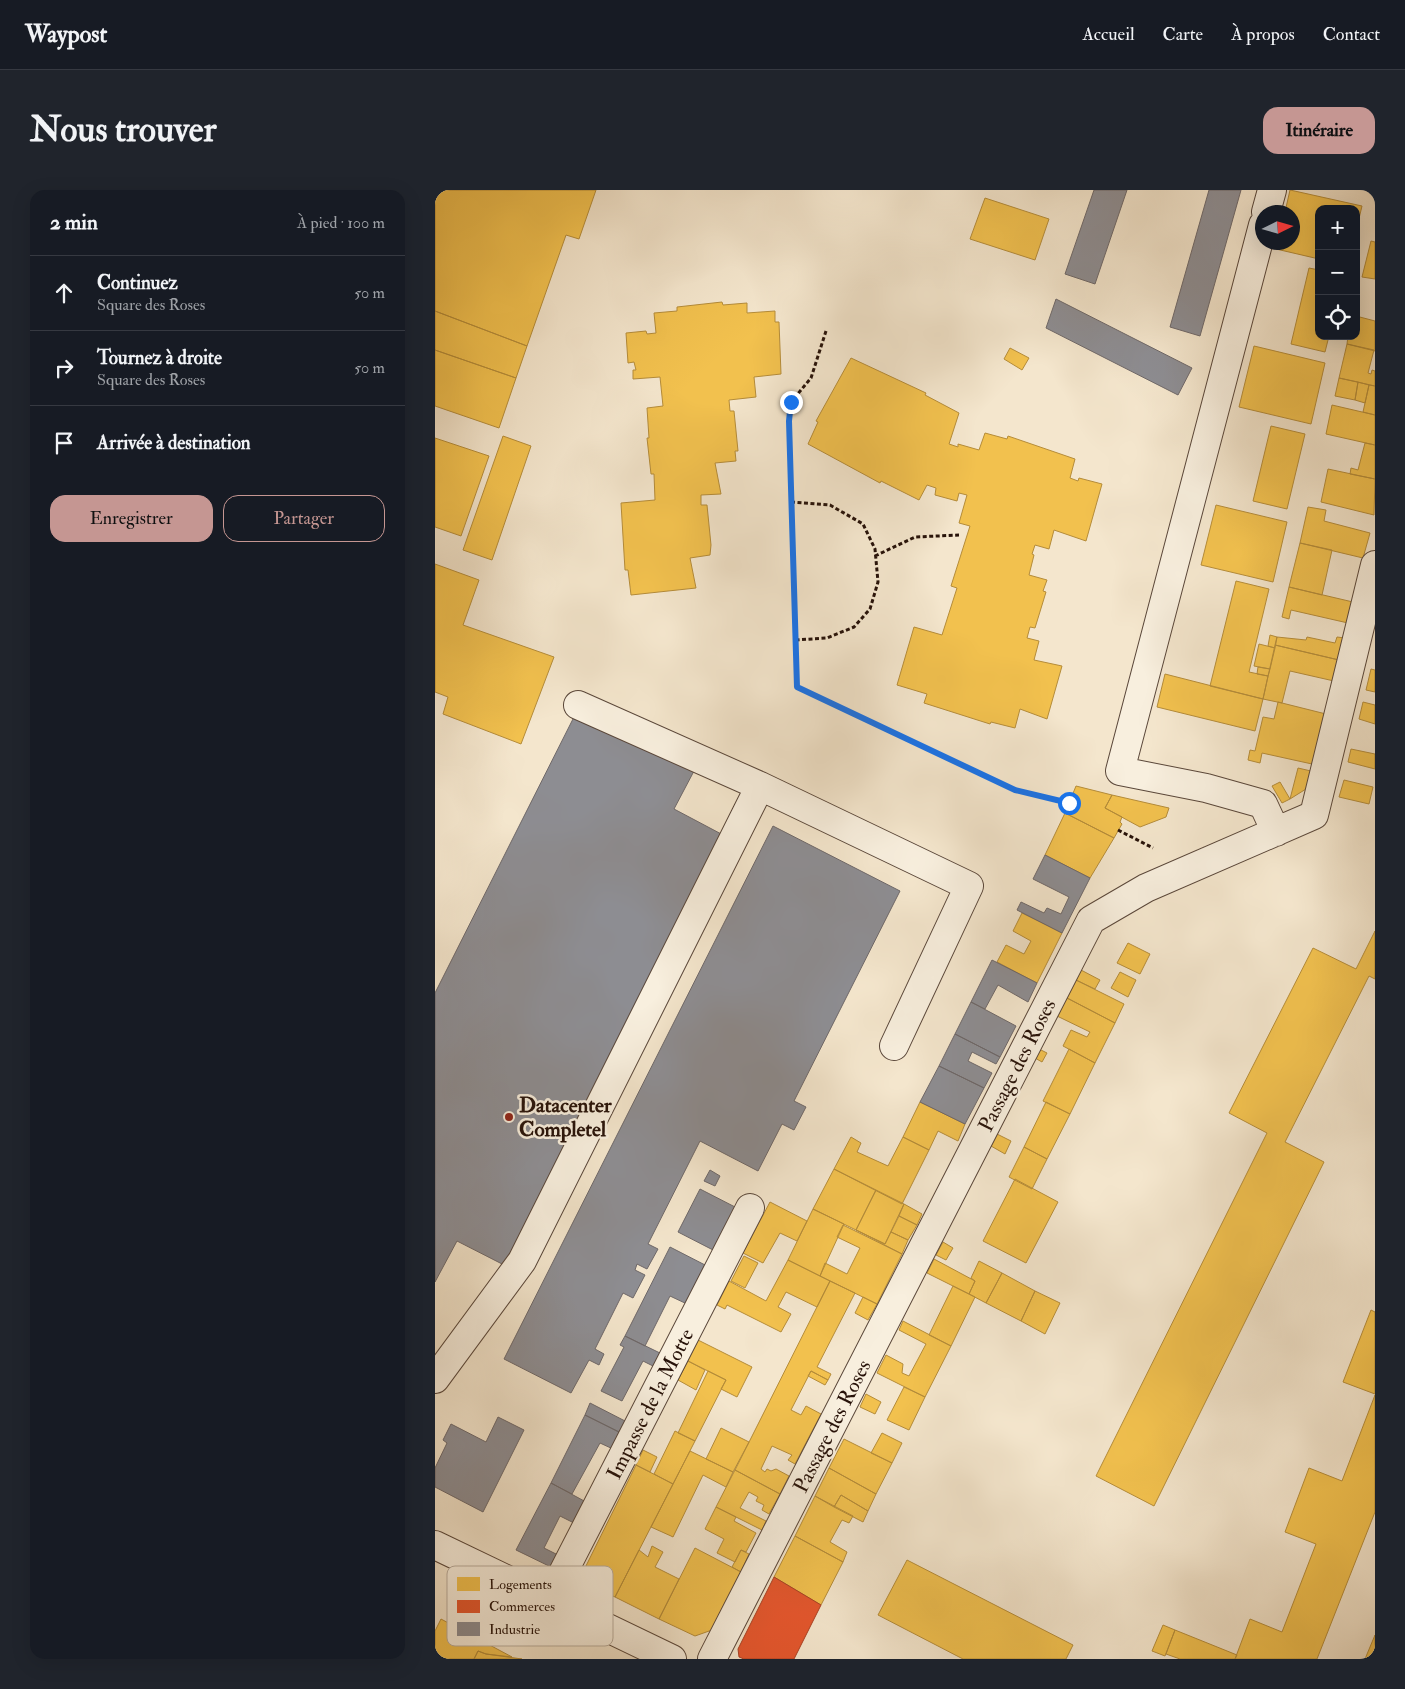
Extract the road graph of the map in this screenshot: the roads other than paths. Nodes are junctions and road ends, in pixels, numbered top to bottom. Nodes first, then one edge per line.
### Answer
1 (1272, 190) edge
2 (1268, 205) edge
3 (1256, 250) edge
4 (1375, 565) edge
5 (578, 704) dead end
6 (760, 786) junction
7 (1276, 832) junction
8 (894, 1046) dead end
9 (750, 1208) dead end
10 (435, 1379) edge
11 (435, 1545) edge
12 (479, 1566) edge
13 (566, 1566) edge
14 (613, 1631) edge
15 (672, 1659) edge
16 (712, 1659) edge

1 - 2 street
3 - 7 street
4 - 7 street, Passage des Roses
5 - 6 street
6 - 8 street
6 - 10 street
7 - 16 street, Passage des Roses
9 - 13 street, Impasse de la Motte
11 - 12 street
14 - 15 street

